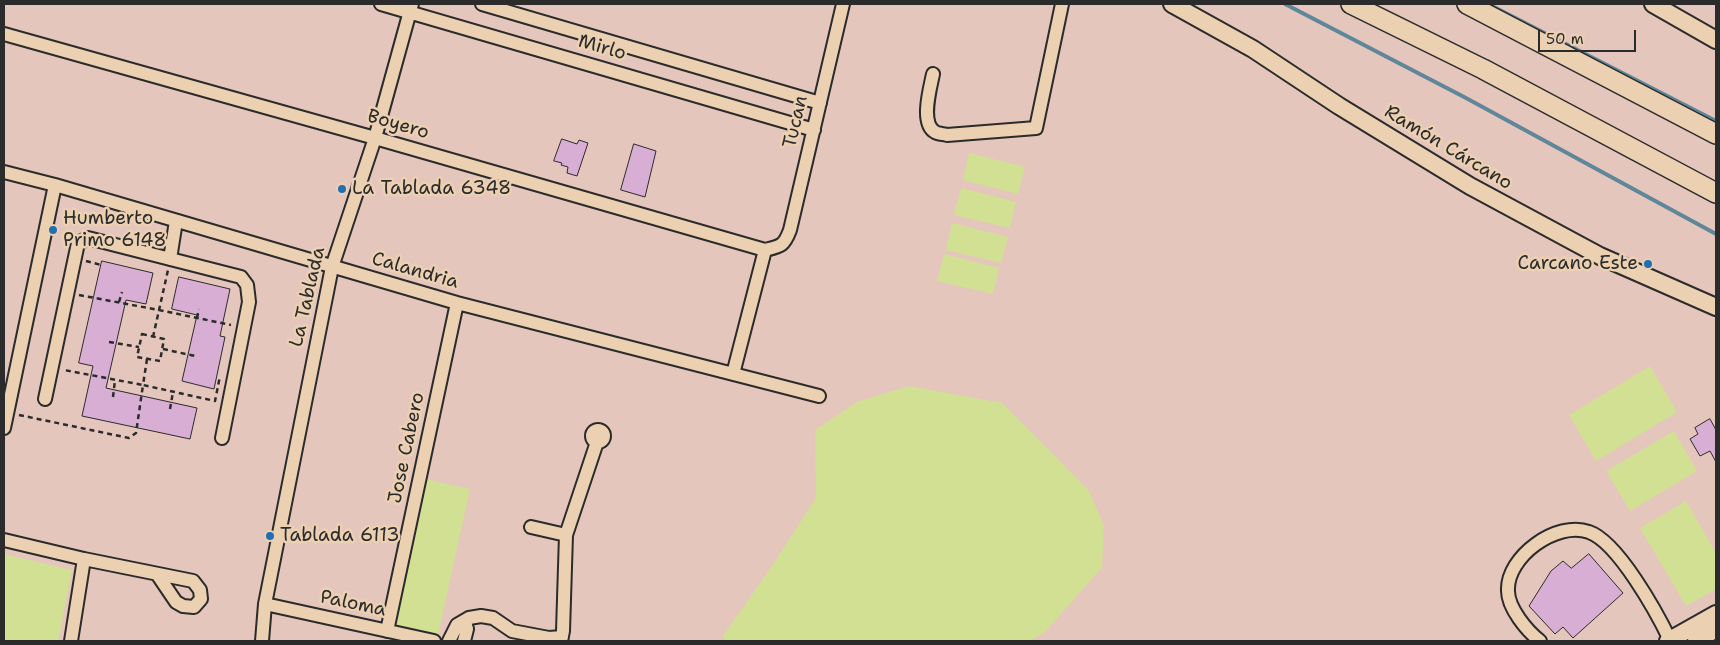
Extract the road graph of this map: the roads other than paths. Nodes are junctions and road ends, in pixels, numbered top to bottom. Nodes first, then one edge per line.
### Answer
1 (380, 4) edge
2 (482, 4) edge
3 (843, 4) edge
4 (1062, 4) edge
5 (1172, 4) edge
6 (1351, 4) edge
7 (1467, 4) edge
8 (1653, 4) edge
9 (411, 8) edge
10 (4, 34) edge
11 (1716, 40) edge
12 (932, 74) dead end
13 (820, 103) junction
14 (814, 130) junction
15 (1716, 134) edge
16 (375, 138) junction
17 (4, 172) edge
18 (55, 185) junction
19 (1716, 193) edge
20 (176, 221) junction
21 (765, 250) junction
22 (170, 259) junction
23 (332, 267) junction
24 (458, 303) junction
25 (1716, 306) edge
26 (733, 374) junction
27 (819, 396) dead end
28 (45, 398) dead end
29 (4, 428) edge
30 (222, 438) dead end
31 (597, 442) dead end
32 (531, 527) dead end
33 (566, 535) junction
34 (4, 540) edge
35 (84, 559) junction
36 (157, 574) dead end
37 (265, 604) junction
38 (1716, 614) edge
39 (465, 622) junction
40 (1716, 630) edge
41 (387, 631) junction
42 (561, 639) edge
43 (70, 641) edge
44 (262, 641) edge
45 (434, 641) edge
46 (449, 641) edge
47 (464, 641) edge
48 (1540, 641) edge
49 (1669, 641) edge
50 (1696, 641) edge

1 - 9 street, Mirlo
2 - 13 street, Mirlo
3 - 13 street, Tucan
4 - 12 street
5 - 25 main road, Ramón Cárcano
6 - 19 highway
7 - 15 highway
8 - 11 main road
9 - 14 street, Mirlo
9 - 16 street, La Tablada
10 - 16 street, Boyero
13 - 14 street, Tucan
14 - 21 street, Tucan
16 - 21 street, Boyero
16 - 23 street, La Tablada
17 - 18 street, Calandria
18 - 20 street, Calandria
18 - 29 street
20 - 22 street
20 - 23 street, Calandria
21 - 26 street
22 - 28 street
22 - 30 street
23 - 24 street, Calandria
23 - 37 street, La Tablada
24 - 26 street, Calandria
24 - 41 street, Jose Cabero
26 - 27 street, Calandria
31 - 33 street
32 - 33 street
33 - 42 street
34 - 35 street
35 - 36 street
35 - 43 street
37 - 41 street, Paloma
37 - 44 street, La Tablada
38 - 49 main road
39 - 42 street
39 - 46 street
39 - 47 street
40 - 50 main road
41 - 45 street, Paloma
48 - 49 street

